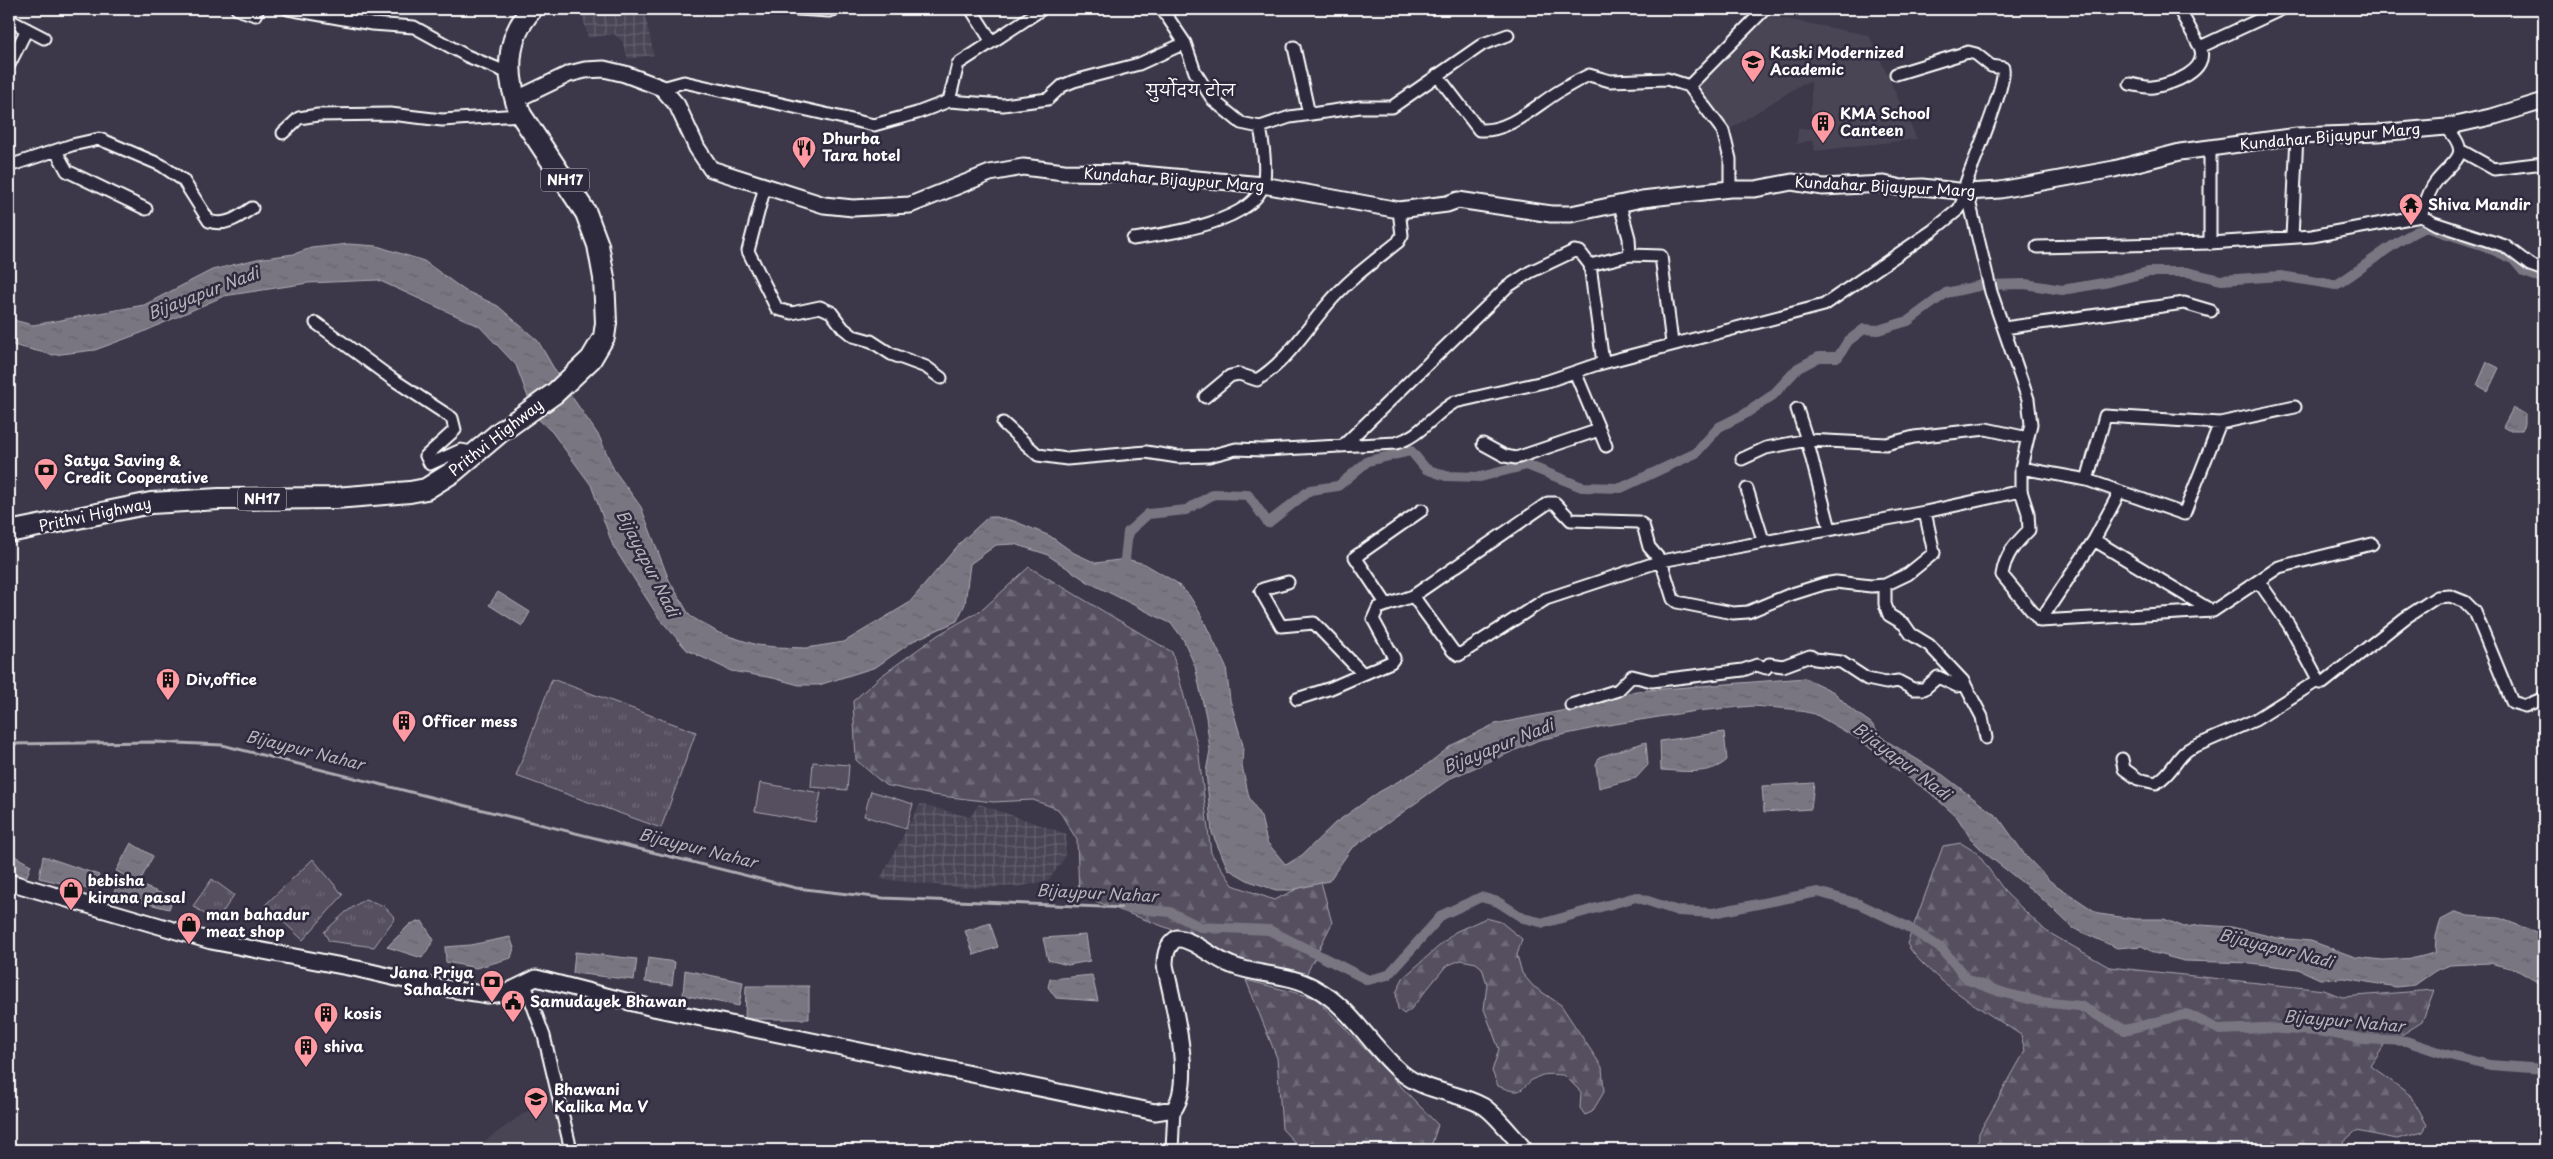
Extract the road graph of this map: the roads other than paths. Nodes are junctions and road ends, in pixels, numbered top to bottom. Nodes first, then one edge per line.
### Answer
1 (237, 9) edge
2 (258, 9) edge
3 (288, 9) edge
4 (532, 9) edge
5 (797, 9) edge
6 (836, 9) edge
7 (971, 9) edge
8 (1042, 9) edge
9 (1162, 9) edge
10 (1765, 9) edge
11 (2179, 9) edge
12 (2282, 9) edge
13 (9, 20) edge
14 (27, 30) junction
15 (1508, 35) dead end
16 (44, 38) dead end
17 (992, 42) junction
18 (1185, 43) junction
19 (1294, 47) dead end
20 (2200, 47) junction
21 (9, 65) edge
22 (511, 74) junction
23 (1896, 74) dead end
24 (1437, 75) junction
25 (2130, 84) dead end
26 (1689, 86) junction
27 (662, 88) junction
28 (949, 101) junction
29 (2544, 101) edge
30 (518, 107) junction
31 (1309, 114) junction
32 (1260, 127) junction
33 (2446, 127) junction
34 (283, 133) dead end
35 (2297, 136) junction
36 (2210, 148) junction
37 (56, 150) junction
38 (2460, 150) junction
39 (2544, 163) edge
40 (9, 166) edge
41 (1263, 185) junction
42 (765, 186) junction
43 (1730, 189) junction
44 (1967, 192) junction
45 (1620, 204) junction
46 (252, 208) dead end
47 (146, 209) dead end
48 (1399, 210) junction
49 (2421, 216) junction
50 (2292, 237) junction
51 (1132, 239) dead end
52 (2210, 243) junction
53 (2037, 248) dead end
54 (1630, 255) junction
55 (1590, 265) junction
56 (2544, 270) edge
57 (2211, 311) dead end
58 (316, 323) dead end
59 (2004, 328) junction
60 (1672, 344) junction
61 (1603, 363) junction
62 (1574, 372) junction
63 (941, 378) dead end
64 (1205, 397) dead end
65 (2295, 407) dead end
66 (1797, 409) dead end
67 (1003, 423) dead end
68 (2220, 423) junction
69 (1599, 430) junction
70 (2028, 438) junction
71 (1807, 440) junction
72 (1483, 444) dead end
73 (1344, 445) junction
74 (1606, 446) dead end
75 (476, 453) junction
76 (1742, 459) dead end
77 (2021, 468) junction
78 (2087, 480) junction
79 (1747, 489) dead end
80 (2021, 491) junction
81 (2118, 491) junction
82 (1422, 510) dead end
83 (1926, 512) junction
84 (1830, 529) junction
85 (9, 532) edge
86 (1764, 540) junction
87 (2094, 540) junction
88 (2372, 544) dead end
89 (1661, 561) junction
90 (1288, 582) dead end
91 (1885, 584) junction
92 (2256, 584) junction
93 (1413, 596) junction
94 (1387, 605) junction
95 (2213, 611) junction
96 (2040, 621) junction
97 (1363, 674) junction
98 (2317, 681) junction
99 (1965, 684) junction
100 (1297, 698) dead end
101 (2544, 698) edge
102 (1571, 705) dead end
103 (1986, 738) dead end
104 (2122, 759) dead end
105 (9, 882) edge
106 (525, 984) junction
107 (1174, 1109) junction
108 (571, 1150) edge
109 (1172, 1150) edge
110 (1525, 1150) edge

1 - 2 street
3 - 22 street
4 - 22 highway, Prithvi Highway / NH17
5 - 6 street
7 - 17 street
8 - 17 street
9 - 18 street
10 - 26 street
11 - 20 street
12 - 20 street
13 - 14 street
14 - 16 street
14 - 21 street
15 - 24 street
17 - 28 street
18 - 28 street
18 - 32 street
19 - 31 street
20 - 25 street
22 - 30 highway, Prithvi Highway / NH17
23 - 44 street
24 - 26 street
24 - 31 street
26 - 43 street
27 - 28 street
27 - 30 main road, Kundahar Bijaypur Marg
27 - 42 main road, Kundahar Bijaypur Marg
29 - 33 main road, Kundahar Bijaypur Marg
30 - 34 street
30 - 75 highway, Prithvi Highway / NH17
31 - 32 street
32 - 41 street
33 - 35 main road, Kundahar Bijaypur Marg
33 - 38 street
35 - 36 main road, Kundahar Bijaypur Marg
35 - 50 street
36 - 44 main road, Kundahar Bijaypur Marg
36 - 52 street
37 - 40 street
37 - 46 street
37 - 47 street
38 - 39 street
38 - 49 street
41 - 42 main road, Kundahar Bijaypur Marg
41 - 48 main road, Kundahar Bijaypur Marg
41 - 51 street
42 - 63 street
43 - 44 main road, Kundahar Bijaypur Marg
43 - 45 main road, Kundahar Bijaypur Marg
44 - 59 street
44 - 60 street
45 - 48 main road, Kundahar Bijaypur Marg
45 - 54 street
48 - 64 street
49 - 50 street
49 - 56 street
50 - 52 street
52 - 53 street
54 - 55 street
54 - 60 street
55 - 61 street
55 - 73 street
57 - 59 street
58 - 75 street
59 - 70 street
60 - 61 street
61 - 62 street
62 - 69 street
62 - 73 street
65 - 68 street
66 - 71 street
67 - 73 street
68 - 78 street
68 - 81 street
69 - 72 street
69 - 74 street
70 - 71 street
70 - 77 street
71 - 76 street
71 - 84 street
75 - 85 highway, Prithvi Highway / NH17
77 - 78 street
77 - 80 street
78 - 81 street
79 - 86 street
80 - 83 street
80 - 96 street
81 - 87 street
82 - 94 street
83 - 84 street
83 - 91 street
84 - 86 street
86 - 89 street
87 - 95 street
87 - 96 street
88 - 92 street
89 - 91 street
89 - 93 street
89 - 93 street
90 - 97 street
91 - 99 street
92 - 95 street
92 - 98 street
93 - 94 street
94 - 97 street
95 - 96 street
97 - 100 street
98 - 101 street
98 - 104 street
99 - 102 street
99 - 103 street
105 - 106 main road
106 - 107 main road
106 - 108 street
107 - 109 street
107 - 110 main road

